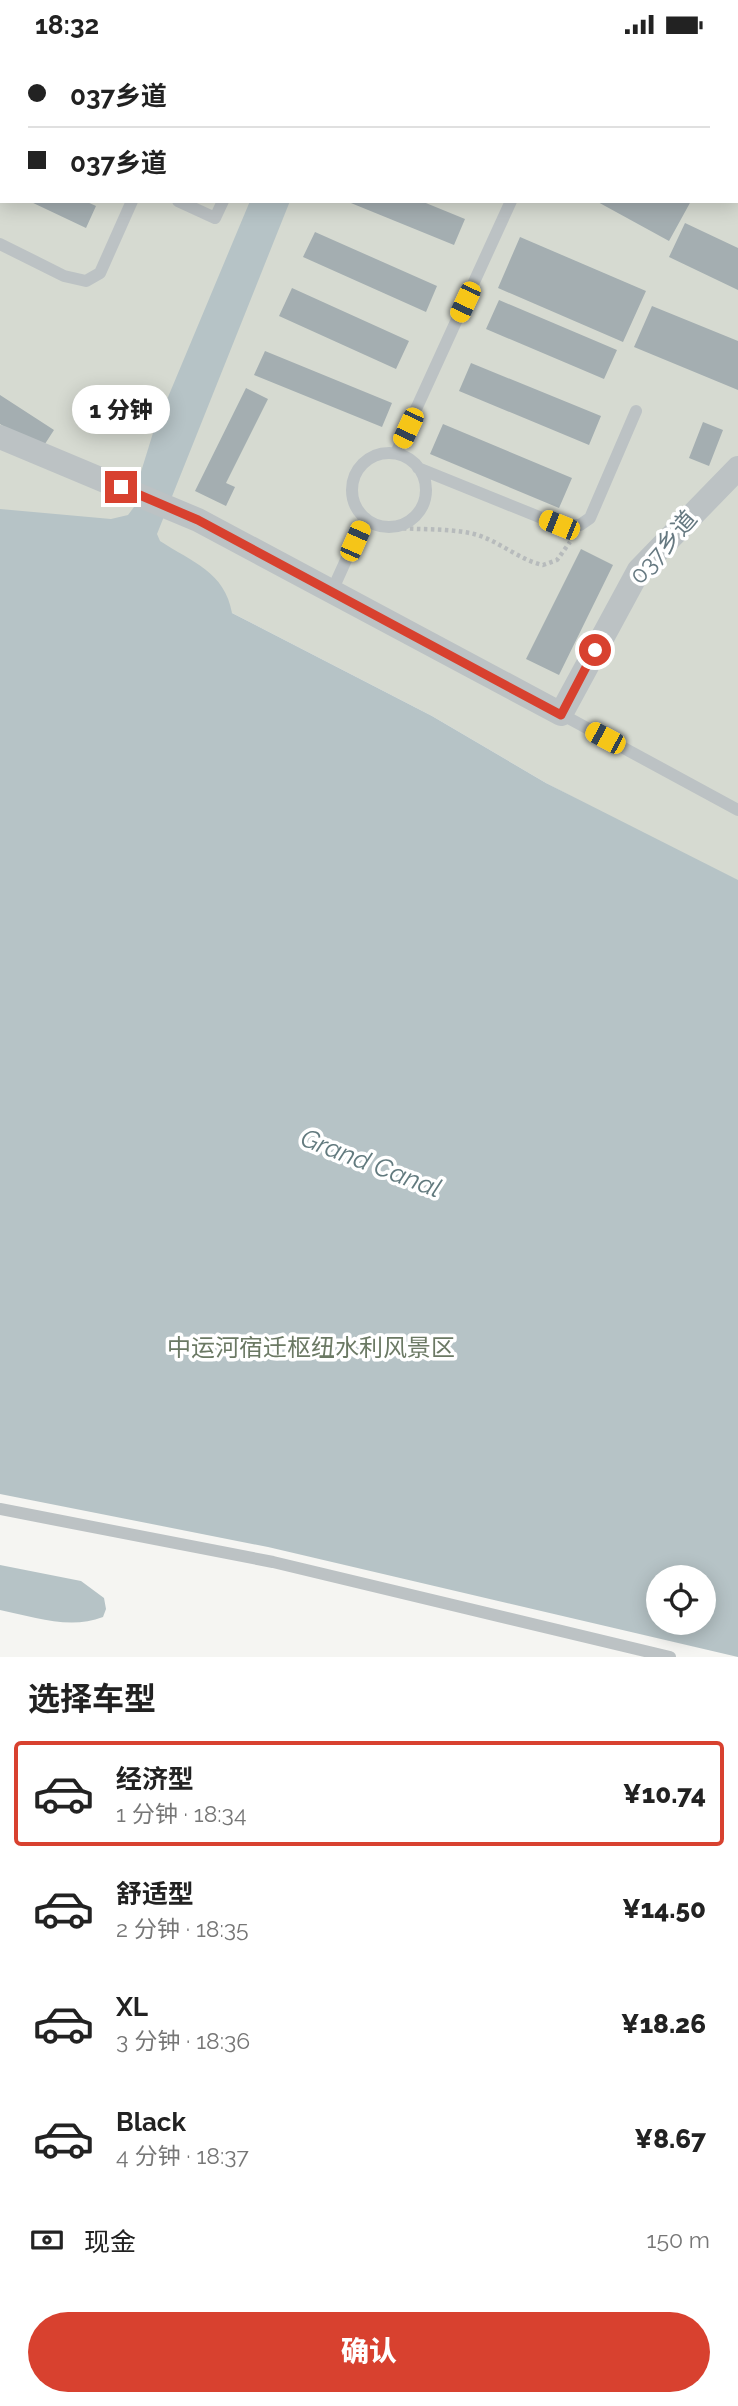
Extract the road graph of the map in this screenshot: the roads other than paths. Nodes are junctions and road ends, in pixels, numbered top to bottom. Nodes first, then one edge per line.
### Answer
1 (131, 203) edge
2 (182, 203) edge
3 (222, 203) edge
4 (510, 203) edge
5 (0, 244) edge
6 (636, 411) dead end
7 (0, 437) edge
8 (396, 453) junction
9 (418, 468) junction
10 (738, 468) edge
11 (365, 518) junction
12 (332, 591) junction
13 (561, 715) junction
14 (738, 810) edge
15 (0, 1509) edge
16 (670, 1657) edge

1 - 5 lane
2 - 3 lane
4 - 8 lane
6 - 9 lane
7 - 12 street
8 - 9 lane
8 - 11 lane
9 - 11 lane
10 - 13 street, 037乡道
11 - 12 lane
12 - 13 street
13 - 14 lane
15 - 16 lane

